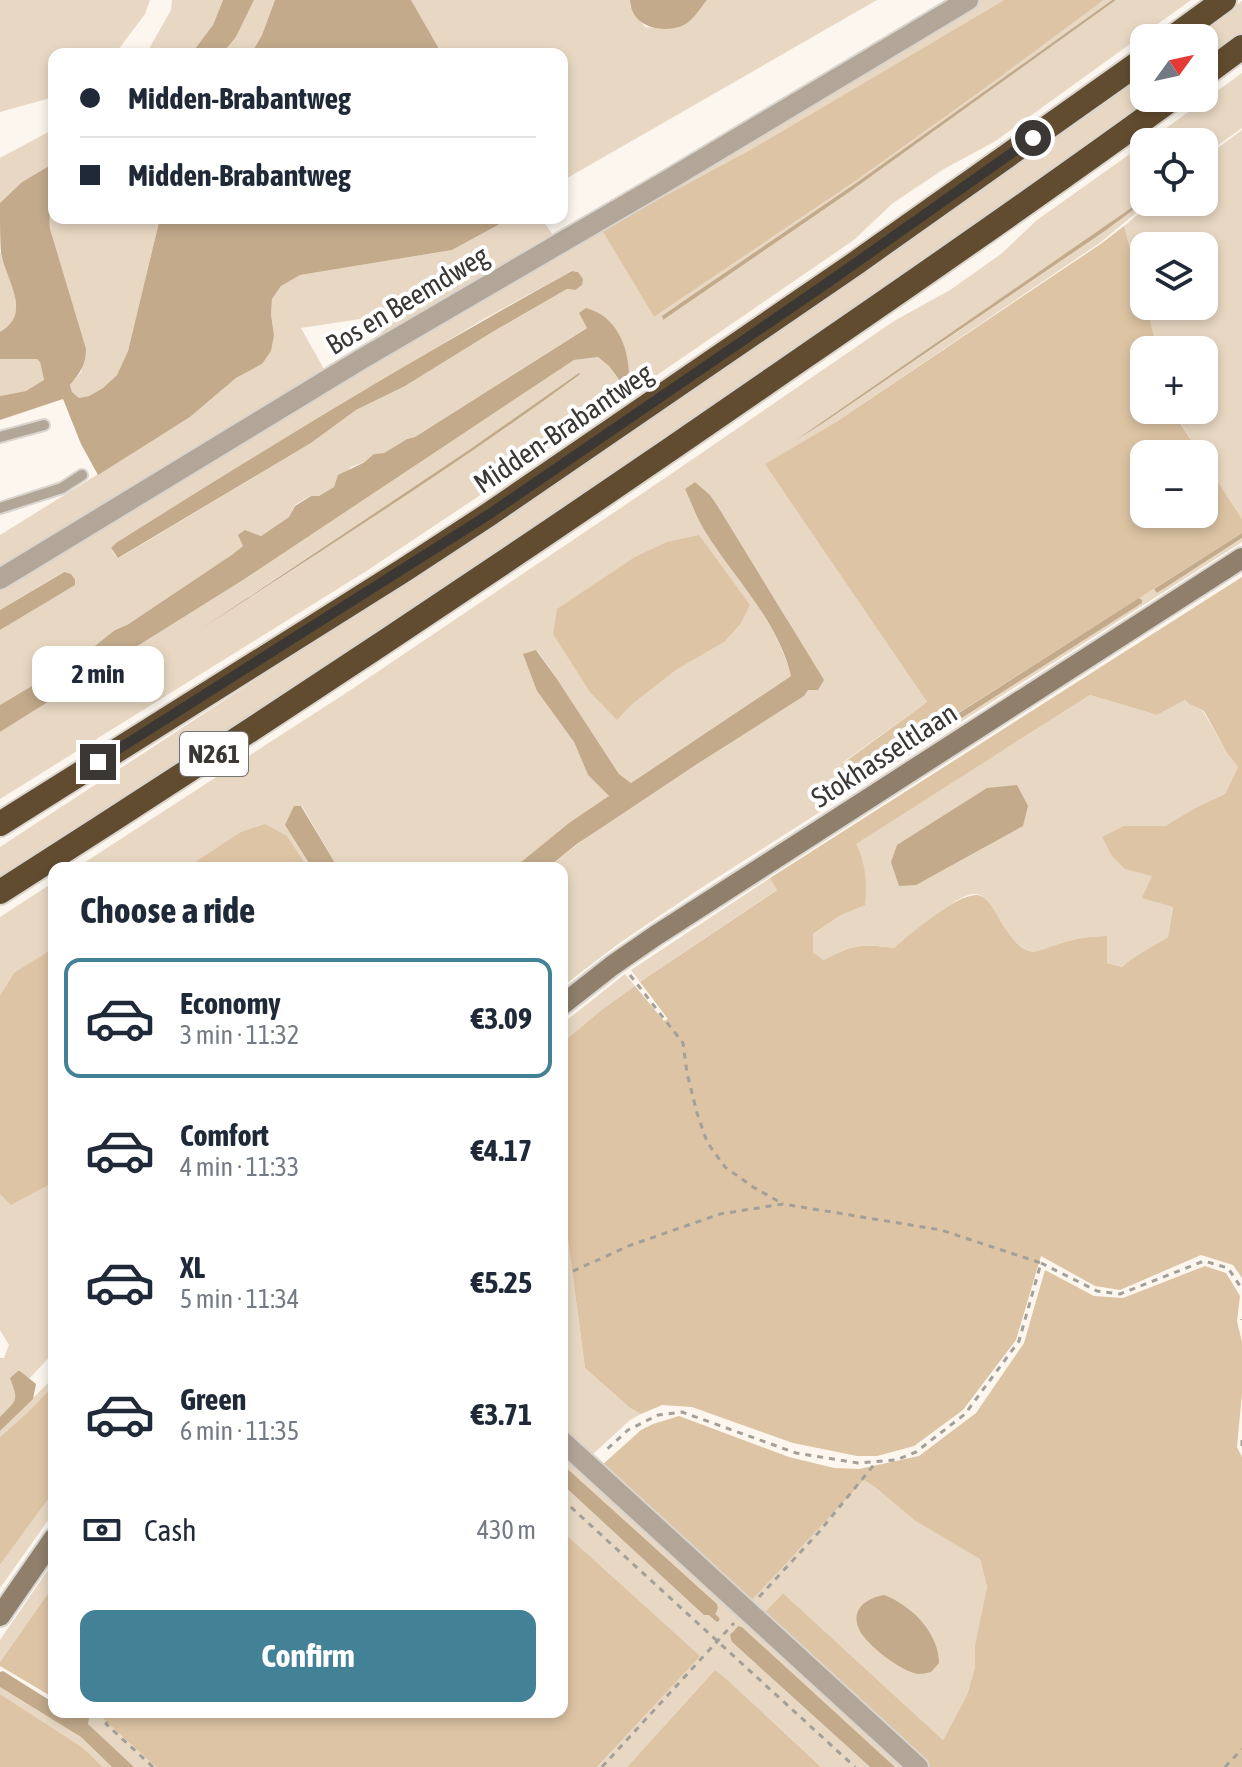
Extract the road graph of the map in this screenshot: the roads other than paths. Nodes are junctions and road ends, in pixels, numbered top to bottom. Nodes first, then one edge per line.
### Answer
1 (968, 0) edge
2 (1224, 0) edge
3 (1191, 24) edge
4 (1242, 47) edge
5 (1218, 65) edge
6 (1130, 69) edge
7 (1153, 112) edge
8 (44, 425) dead end
9 (0, 437) edge
10 (82, 475) dead end
11 (0, 508) edge
12 (1242, 558) edge
13 (0, 579) edge
14 (0, 824) edge
15 (0, 892) edge
16 (568, 1000) edge
17 (568, 1447) edge
18 (48, 1547) edge
19 (0, 1616) edge
20 (918, 1767) edge

1 - 13 street, Bos en Beemdweg
2 - 3 highway
4 - 5 highway
6 - 14 highway, Midden-Brabantweg / N261
7 - 15 highway, N261
8 - 9 lane
10 - 11 lane
12 - 16 street, Stokhasseltlaan
17 - 20 street
18 - 19 street

